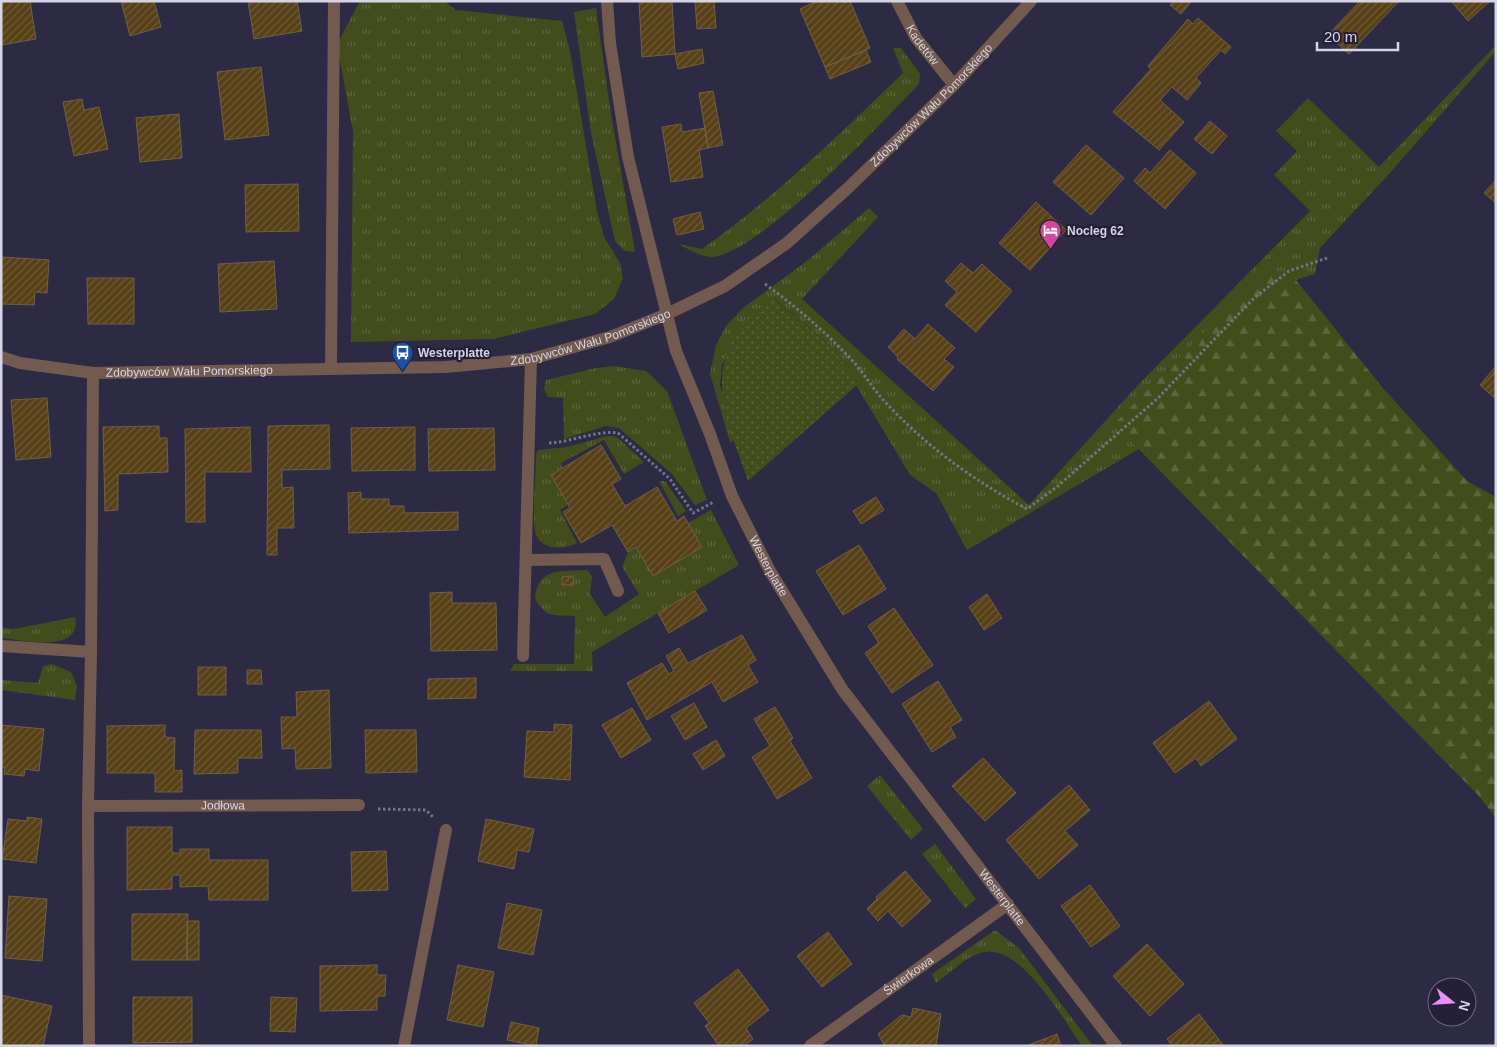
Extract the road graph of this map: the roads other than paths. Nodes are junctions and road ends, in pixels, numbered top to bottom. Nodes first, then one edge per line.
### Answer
1 (334, 1) edge
2 (607, 1) edge
3 (897, 1) edge
4 (1031, 1) edge
5 (954, 85) junction
6 (667, 314) junction
7 (1, 356) edge
8 (531, 359) junction
9 (330, 369) junction
10 (93, 373) junction
11 (526, 560) junction
12 (618, 591) dead end
13 (1, 646) edge
14 (92, 652) junction
15 (523, 656) dead end
16 (359, 805) road end
17 (88, 806) junction
18 (446, 830) dead end
19 (1008, 904) junction
20 (89, 1046) edge
21 (404, 1046) edge
22 (810, 1046) edge
23 (1116, 1046) edge

1 - 9 street
2 - 6 street, Westerplatte
3 - 5 street, Kadetów
4 - 5 street, Zdobywców Wału Pomorskiego
5 - 6 street, Zdobywców Wału Pomorskiego
6 - 8 street, Zdobywców Wału Pomorskiego
6 - 19 street, Westerplatte
7 - 10 street, Zdobywców Wału Pomorskiego
8 - 9 street, Zdobywców Wału Pomorskiego
8 - 11 street
9 - 10 street, Zdobywców Wału Pomorskiego
10 - 14 street
11 - 12 street
11 - 15 street
13 - 14 street
14 - 17 street
16 - 17 street, Jodłowa
17 - 20 street
18 - 21 street
19 - 22 street, Świerkowa
19 - 23 street, Westerplatte

